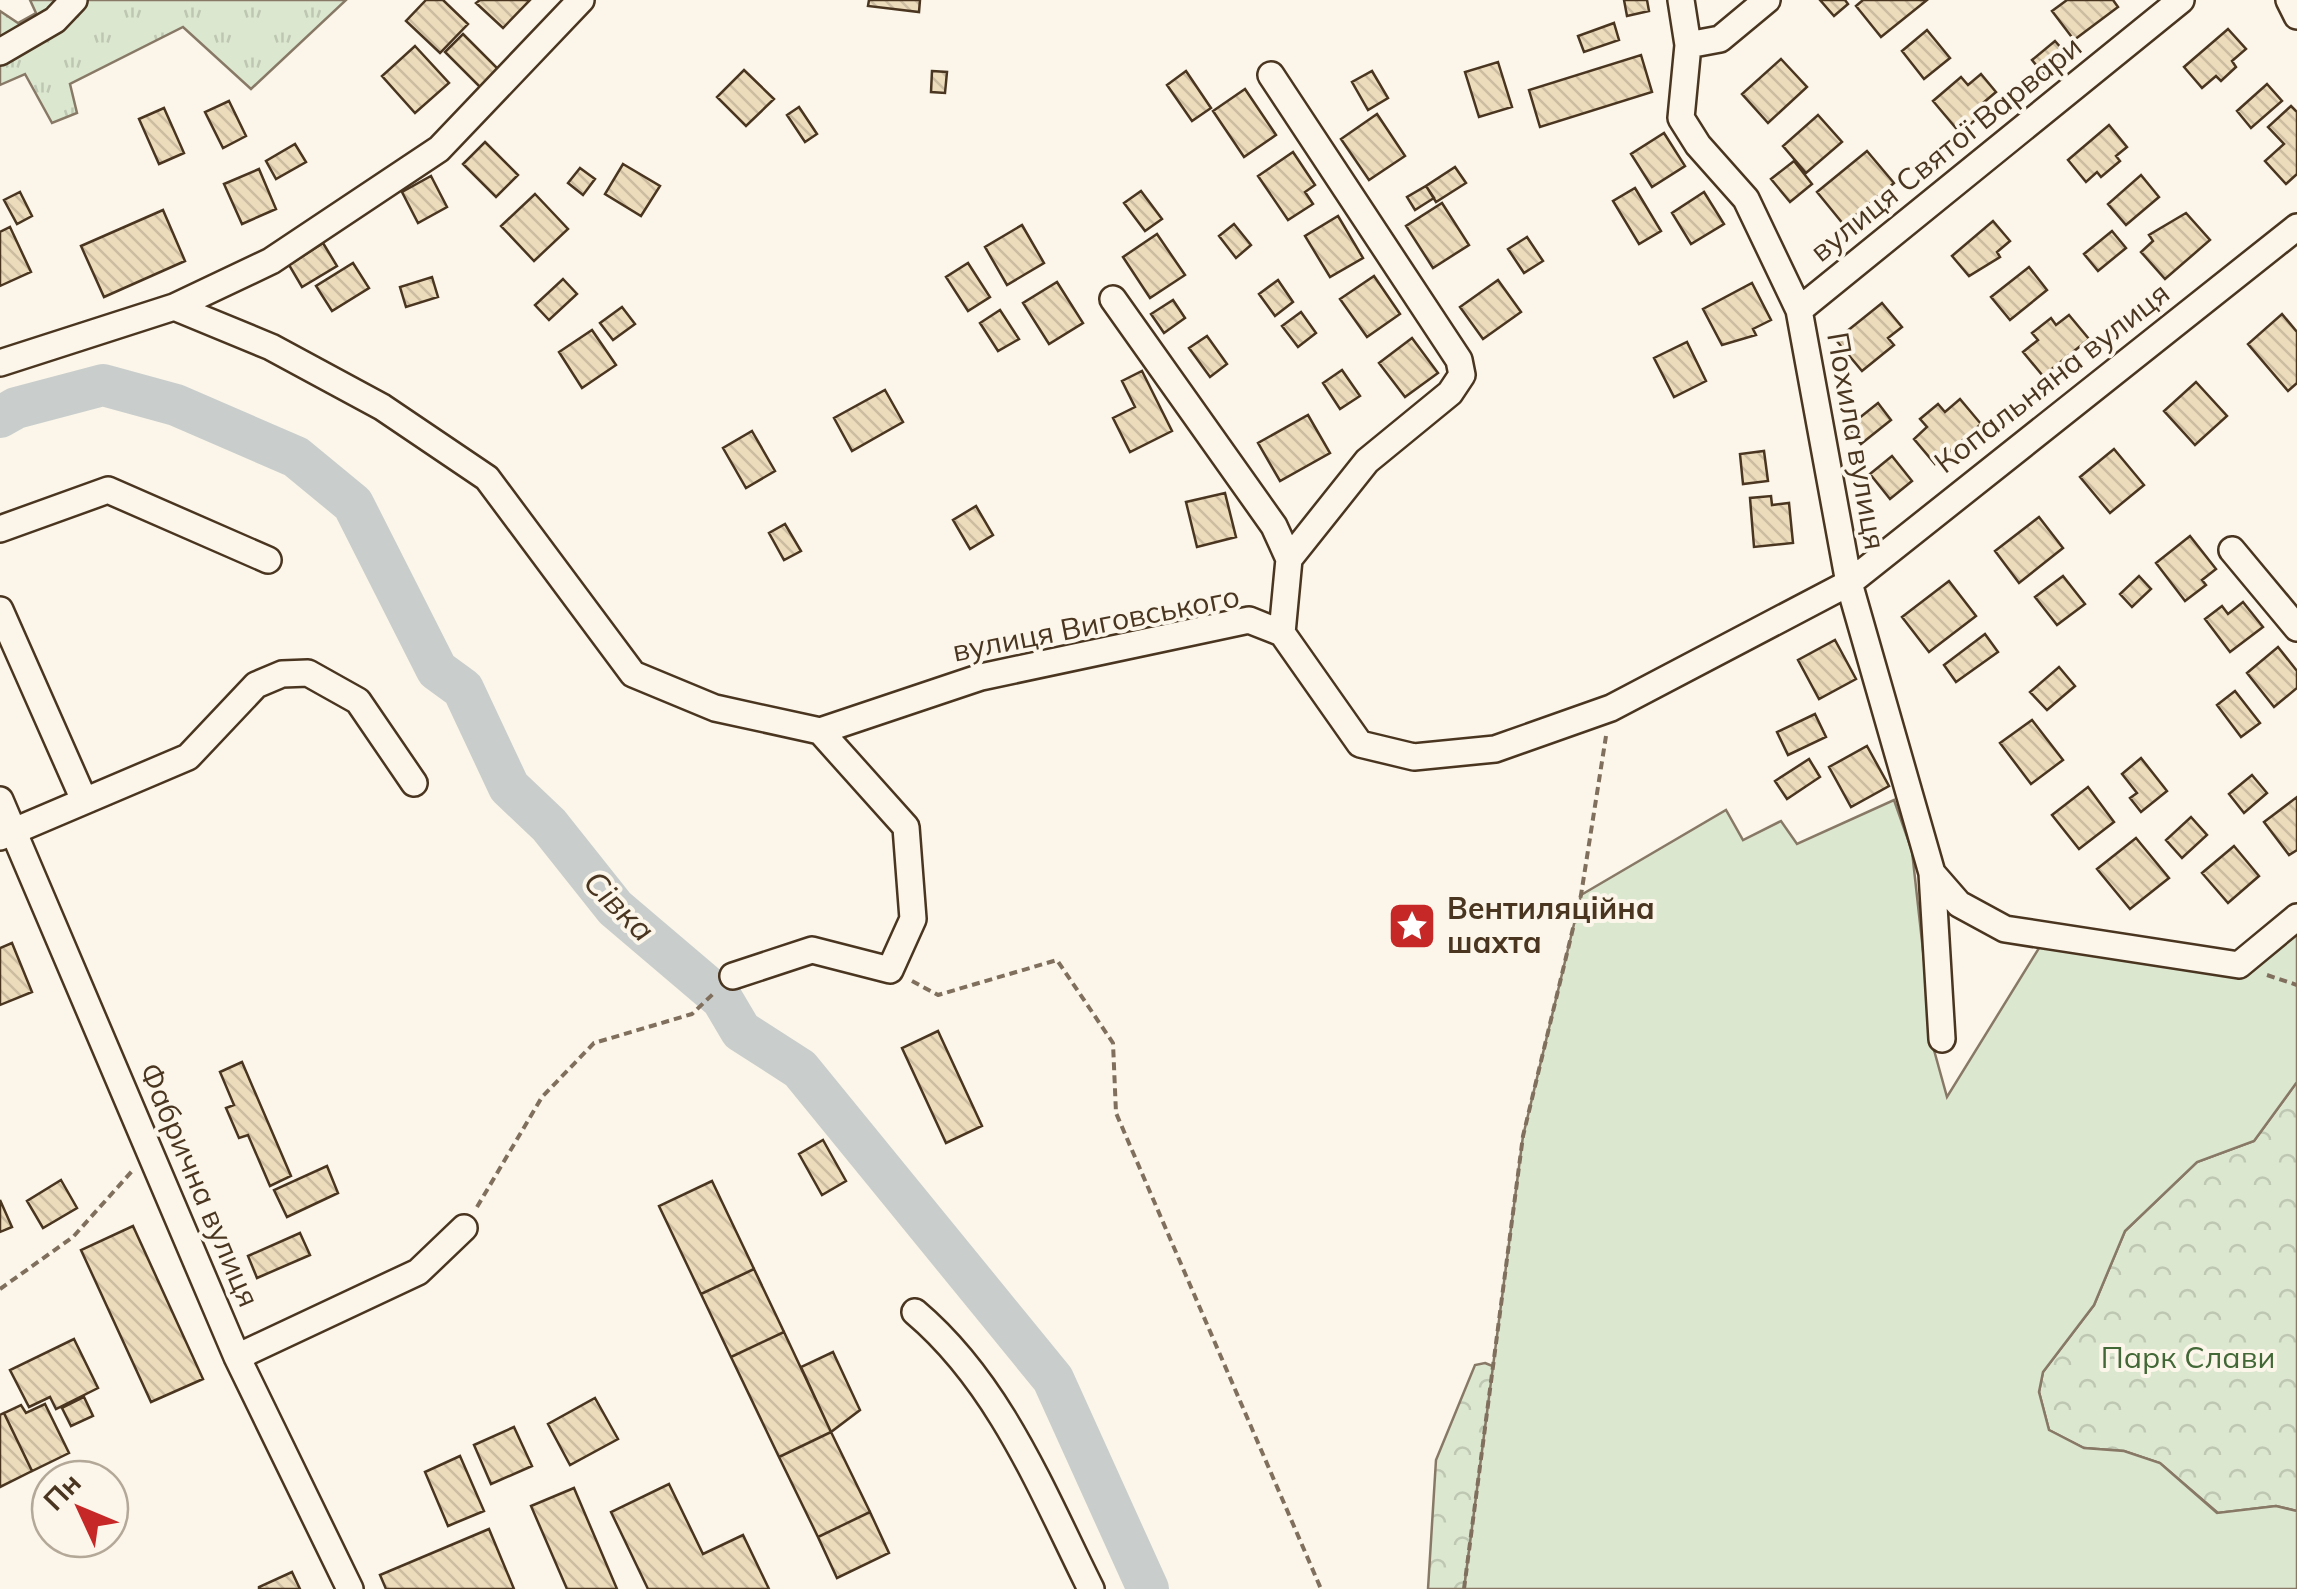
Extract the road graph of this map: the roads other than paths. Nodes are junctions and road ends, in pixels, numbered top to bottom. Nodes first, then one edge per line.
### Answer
1 (74, 0) edge
2 (580, 0) edge
3 (1681, 0) edge
4 (1767, 0) edge
5 (2181, 0) edge
6 (2288, 0) edge
7 (2297, 16) edge
8 (1688, 45) junction
9 (0, 52) edge
10 (1271, 76) dead end
11 (2297, 227) edge
12 (1113, 299) dead end
13 (174, 307) junction
14 (1799, 310) junction
15 (0, 363) edge
16 (0, 529) edge
17 (2232, 550) dead end
18 (1288, 559) junction
19 (268, 560) dead end
20 (1850, 583) junction
21 (0, 610) edge
22 (2297, 628) edge
23 (1282, 633) junction
24 (820, 731) junction
25 (414, 783) dead end
26 (0, 800) edge
27 (84, 800) junction
28 (7, 834) edge
29 (1932, 874) junction
30 (2297, 917) edge
31 (732, 976) road end
32 (1942, 1038) dead end
33 (464, 1228) road end
34 (915, 1312) dead end
35 (237, 1357) junction
36 (350, 1589) edge
37 (1091, 1589) edge

1 - 9 street
2 - 13 street
3 - 8 street, Похила вулиця
4 - 8 street
5 - 14 street, вулиця Святої Варвари
6 - 7 street
8 - 14 street, Похила вулиця
10 - 18 street
11 - 20 street, Копальняна вулиця
12 - 18 street
13 - 15 street
13 - 24 street
14 - 20 street, Похила вулиця
16 - 19 street
17 - 22 street
18 - 23 street
20 - 23 street, вулиця Виговського
20 - 29 street
21 - 27 street
23 - 24 street, вулиця Виговського
24 - 31 street
25 - 27 street
26 - 28 street, Фабрична вулиця
27 - 28 street
28 - 35 street, Фабрична вулиця
29 - 30 street
29 - 32 street
33 - 35 street
34 - 37 street
35 - 36 street, Фабрична вулиця

